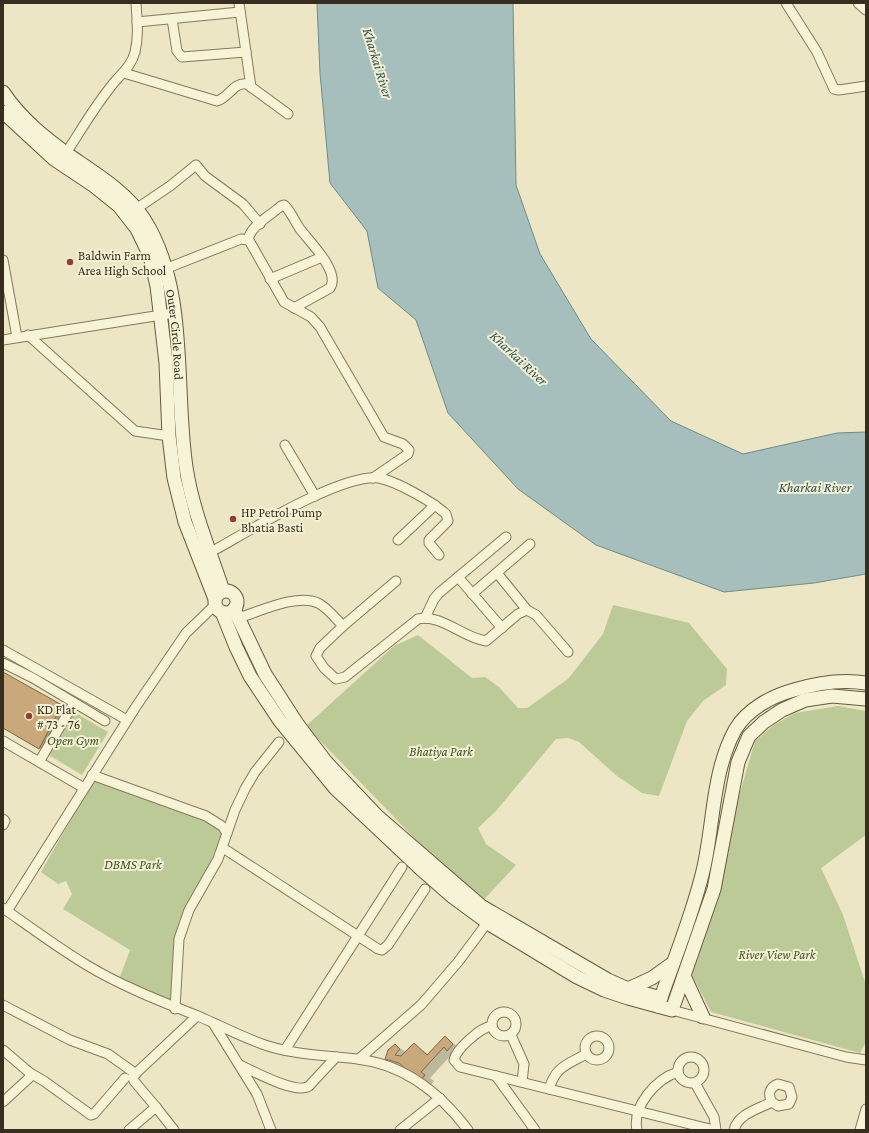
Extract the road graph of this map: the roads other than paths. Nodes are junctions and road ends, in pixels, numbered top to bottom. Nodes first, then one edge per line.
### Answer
1 (136, 3) edge
2 (786, 3) edge
3 (858, 3) edge
4 (239, 8) edge
5 (866, 10) edge
6 (172, 18) junction
7 (137, 22) junction
8 (246, 52) junction
9 (124, 73) junction
10 (866, 86) edge
11 (251, 87) junction
12 (3, 92) edge
13 (3, 112) edge
14 (288, 114) dead end
15 (66, 153) junction
16 (136, 209) junction
17 (260, 224) junction
18 (248, 240) junction
19 (322, 257) junction
20 (3, 260) edge
21 (165, 269) junction
22 (270, 279) junction
23 (294, 308) junction
24 (174, 313) junction
25 (160, 315) junction
26 (28, 336) junction
27 (17, 337) junction
28 (3, 340) edge
29 (169, 436) junction
30 (285, 445) dead end
31 (373, 478) junction
32 (315, 496) junction
33 (435, 505) junction
34 (506, 537) dead end
35 (398, 540) dead end
36 (530, 544) dead end
37 (210, 552) junction
38 (439, 555) dead end
39 (497, 573) junction
40 (458, 577) junction
41 (396, 580) dead end
42 (472, 594) junction
43 (225, 606) junction
44 (527, 610) junction
45 (425, 618) junction
46 (343, 626) junction
47 (502, 628) junction
48 (3, 650) edge
49 (568, 652) dead end
50 (3, 663) edge
51 (866, 683) edge
52 (866, 699) edge
53 (74, 703) junction
54 (127, 720) junction
55 (104, 721) dead end
56 (279, 742) dead end
57 (4, 745) edge
58 (40, 762) junction
59 (92, 775) junction
60 (84, 788) junction
61 (3, 819) edge
62 (3, 825) edge
63 (227, 833) junction
64 (223, 848) junction
65 (402, 867) dead end
66 (425, 889) dead end
67 (5, 910) edge
68 (491, 918) junction
69 (359, 936) junction
70 (673, 963) junction
71 (684, 976) junction
72 (628, 989) junction
73 (659, 1002) junction
74 (3, 1005) edge
75 (673, 1005) junction
76 (175, 1009) junction
77 (197, 1016) junction
78 (698, 1016) junction
79 (213, 1023) junction
80 (492, 1026) junction
81 (511, 1035) junction
82 (3, 1050) edge
83 (286, 1050) junction
84 (586, 1054) dead end
85 (336, 1057) junction
86 (359, 1059) junction
87 (866, 1060) edge
88 (240, 1065) junction
89 (678, 1072) junction
90 (30, 1073) junction
91 (136, 1074) junction
92 (496, 1076) junction
93 (125, 1078) dead end
94 (522, 1082) junction
95 (695, 1083) junction
96 (549, 1089) junction
97 (440, 1098) junction
98 (3, 1102) edge
99 (772, 1102) dead end
100 (156, 1107) junction
101 (866, 1109) edge
102 (639, 1111) junction
103 (129, 1130) edge
104 (174, 1130) edge
105 (271, 1130) edge
106 (400, 1130) edge
107 (468, 1130) edge
108 (535, 1130) edge
109 (637, 1130) edge
110 (715, 1130) edge
111 (734, 1130) edge
112 (860, 1130) edge

1 - 7 street
2 - 10 street
3 - 5 street
4 - 6 street
4 - 8 street
6 - 7 street
6 - 8 street
7 - 9 street
8 - 11 street
9 - 11 street
9 - 15 street
11 - 14 street
12 - 15 main road, Outer Circle Road
13 - 25 main road, Outer Circle Road
15 - 16 main road, Outer Circle Road
16 - 17 street
16 - 21 main road, Outer Circle Road
17 - 18 street
17 - 19 street
18 - 21 street
18 - 22 street
19 - 22 street
19 - 23 street
20 - 27 street
21 - 24 main road, Outer Circle Road
22 - 23 street
23 - 31 street
24 - 25 street
24 - 37 main road, Outer Circle Road
25 - 26 street
25 - 29 main road, Outer Circle Road
26 - 27 street
26 - 29 street
27 - 28 street
29 - 43 main road, Outer Circle Road
30 - 32 street
31 - 32 street
31 - 33 street
32 - 37 street
33 - 35 street
33 - 38 street
34 - 40 street
36 - 39 street
37 - 43 main road, Outer Circle Road
39 - 42 street
39 - 44 street
40 - 42 street
40 - 45 street
41 - 46 street
42 - 47 street
43 - 46 street
43 - 54 street
43 - 68 main road
43 - 68 main road
44 - 47 street
44 - 49 street
45 - 46 street
45 - 47 street
48 - 54 street
50 - 53 street
51 - 70 main road
52 - 71 main road
53 - 55 street
53 - 58 street
54 - 59 street
56 - 63 street
57 - 58 street
58 - 60 street
59 - 60 street
59 - 63 street
60 - 67 street
61 - 62 street
63 - 64 street
64 - 69 street
64 - 76 street
65 - 69 street
66 - 69 street
67 - 76 street
68 - 72 main road
68 - 73 main road
68 - 86 street
69 - 83 street
70 - 72 main road
70 - 73 main road
71 - 75 main road
71 - 78 main road
72 - 73 main road
73 - 75 main road
74 - 91 street
75 - 78 street
76 - 77 street
77 - 79 street
77 - 91 street
78 - 87 street
79 - 83 street
79 - 88 street
80 - 81 street
80 - 81 street
80 - 92 street
81 - 94 street
82 - 90 street
83 - 85 street
84 - 96 street
85 - 86 street
85 - 88 street
86 - 97 street
88 - 105 street
89 - 95 street
89 - 95 street
89 - 102 street
90 - 93 street
90 - 98 street
91 - 100 street
92 - 94 street
92 - 108 street
94 - 96 street
95 - 110 street
96 - 102 street
97 - 106 street
97 - 107 street
99 - 111 street
100 - 103 street
100 - 104 street
101 - 112 street
102 - 109 street
102 - 110 street

